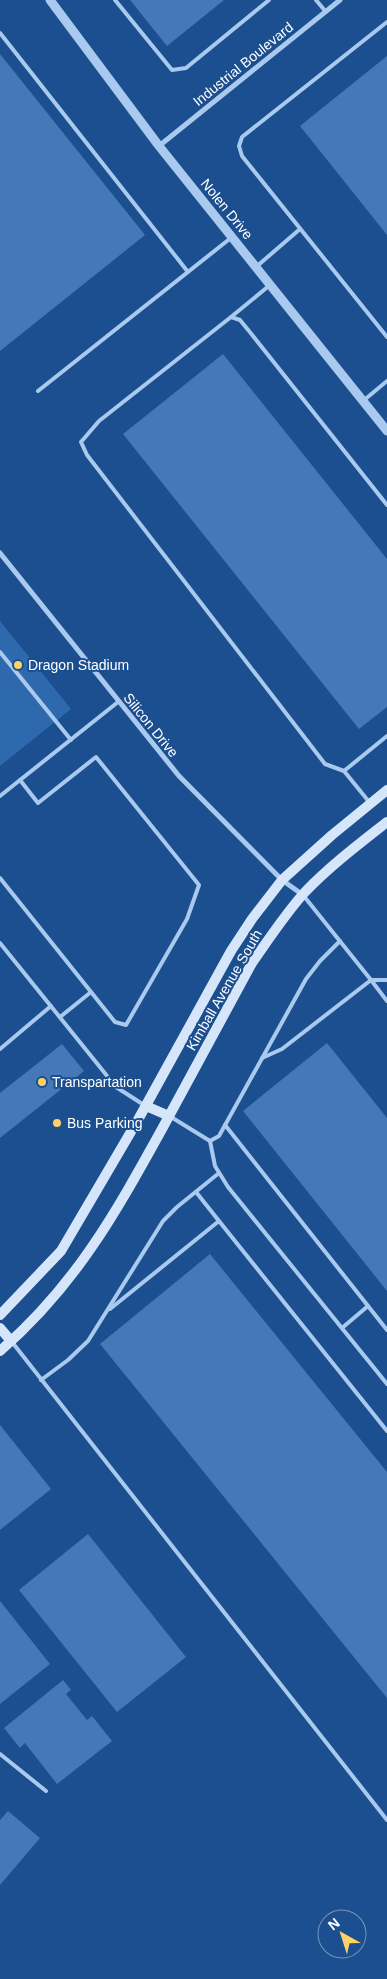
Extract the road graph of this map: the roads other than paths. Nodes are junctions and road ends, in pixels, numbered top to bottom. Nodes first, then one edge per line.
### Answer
1 (50, 0) edge
2 (115, 0) edge
3 (269, 0) edge
4 (316, 0) edge
5 (340, 0) edge
6 (326, 12) junction
7 (387, 22) edge
8 (0, 33) edge
9 (159, 146) junction
10 (300, 229) junction
11 (232, 237) junction
12 (256, 267) junction
13 (188, 272) junction
14 (270, 284) junction
15 (231, 316) junction
16 (387, 337) edge
17 (387, 381) edge
18 (38, 391) dead end
19 (363, 401) junction
20 (387, 431) edge
21 (387, 505) edge
22 (0, 553) edge
23 (0, 652) edge
24 (118, 702) junction
25 (387, 736) edge
26 (71, 740) junction
27 (344, 771) junction
28 (20, 780) junction
29 (387, 790) edge
30 (0, 796) edge
31 (370, 803) junction
32 (387, 822) edge
33 (0, 878) edge
34 (282, 880) junction
35 (303, 895) junction
36 (340, 941) junction
37 (0, 943) edge
38 (371, 980) junction
39 (387, 980) edge
40 (91, 992) junction
41 (387, 1001) edge
42 (51, 1006) junction
43 (60, 1018) junction
44 (1, 1047) edge
45 (262, 1058) junction
46 (146, 1106) junction
47 (169, 1116) junction
48 (225, 1125) junction
49 (210, 1141) junction
50 (220, 1173) junction
51 (196, 1192) junction
52 (219, 1221) junction
53 (368, 1306) junction
54 (106, 1312) junction
55 (0, 1315) edge
56 (0, 1328) edge
57 (342, 1328) junction
58 (387, 1330) edge
59 (11, 1341) junction
60 (0, 1350) edge
61 (41, 1380) junction
62 (387, 1384) edge
63 (387, 1431) edge
64 (0, 1754) edge
65 (46, 1791) dead end
66 (387, 1820) edge

1 - 9 street, Nolen Drive
2 - 3 lane
4 - 6 lane
5 - 6 street, Industrial Boulevard
6 - 9 street, Industrial Boulevard
7 - 10 lane
8 - 13 lane
9 - 11 street, Nolen Drive
10 - 12 lane
10 - 16 lane
11 - 12 street, Nolen Drive
11 - 13 lane
12 - 14 street, Nolen Drive
13 - 18 lane
14 - 15 lane
14 - 19 street, Nolen Drive
15 - 21 lane
15 - 27 lane
17 - 19 lane
19 - 20 street, Nolen Drive
22 - 24 street, Silicon Drive
23 - 26 lane
24 - 26 lane
24 - 34 street, Silicon Drive
25 - 27 lane
26 - 28 lane
27 - 31 lane
28 - 30 lane
28 - 40 lane
29 - 31 main road, Kimball Avenue South
31 - 34 main road, Kimball Avenue South
32 - 35 main road, Kimball Avenue South
33 - 40 lane
34 - 35 street, Silicon Drive
34 - 46 main road, Kimball Avenue South
35 - 36 lane
35 - 47 main road, Kimball Avenue South
36 - 38 lane
36 - 45 lane
37 - 42 lane
38 - 39 lane
38 - 41 lane
38 - 45 lane
40 - 43 lane
42 - 43 lane
42 - 44 lane
43 - 46 lane
45 - 48 lane
46 - 47 main road
46 - 55 main road, Kimball Avenue South
47 - 49 lane
47 - 59 main road, Kimball Avenue South
48 - 49 lane
48 - 53 lane
49 - 50 lane
50 - 51 lane
50 - 57 lane
51 - 52 lane
51 - 54 lane
52 - 54 lane
52 - 63 lane
53 - 57 lane
53 - 58 lane
54 - 61 lane
56 - 59 main road
57 - 62 lane
59 - 60 main road, Kimball Avenue South
59 - 61 lane
61 - 66 lane
64 - 65 lane

